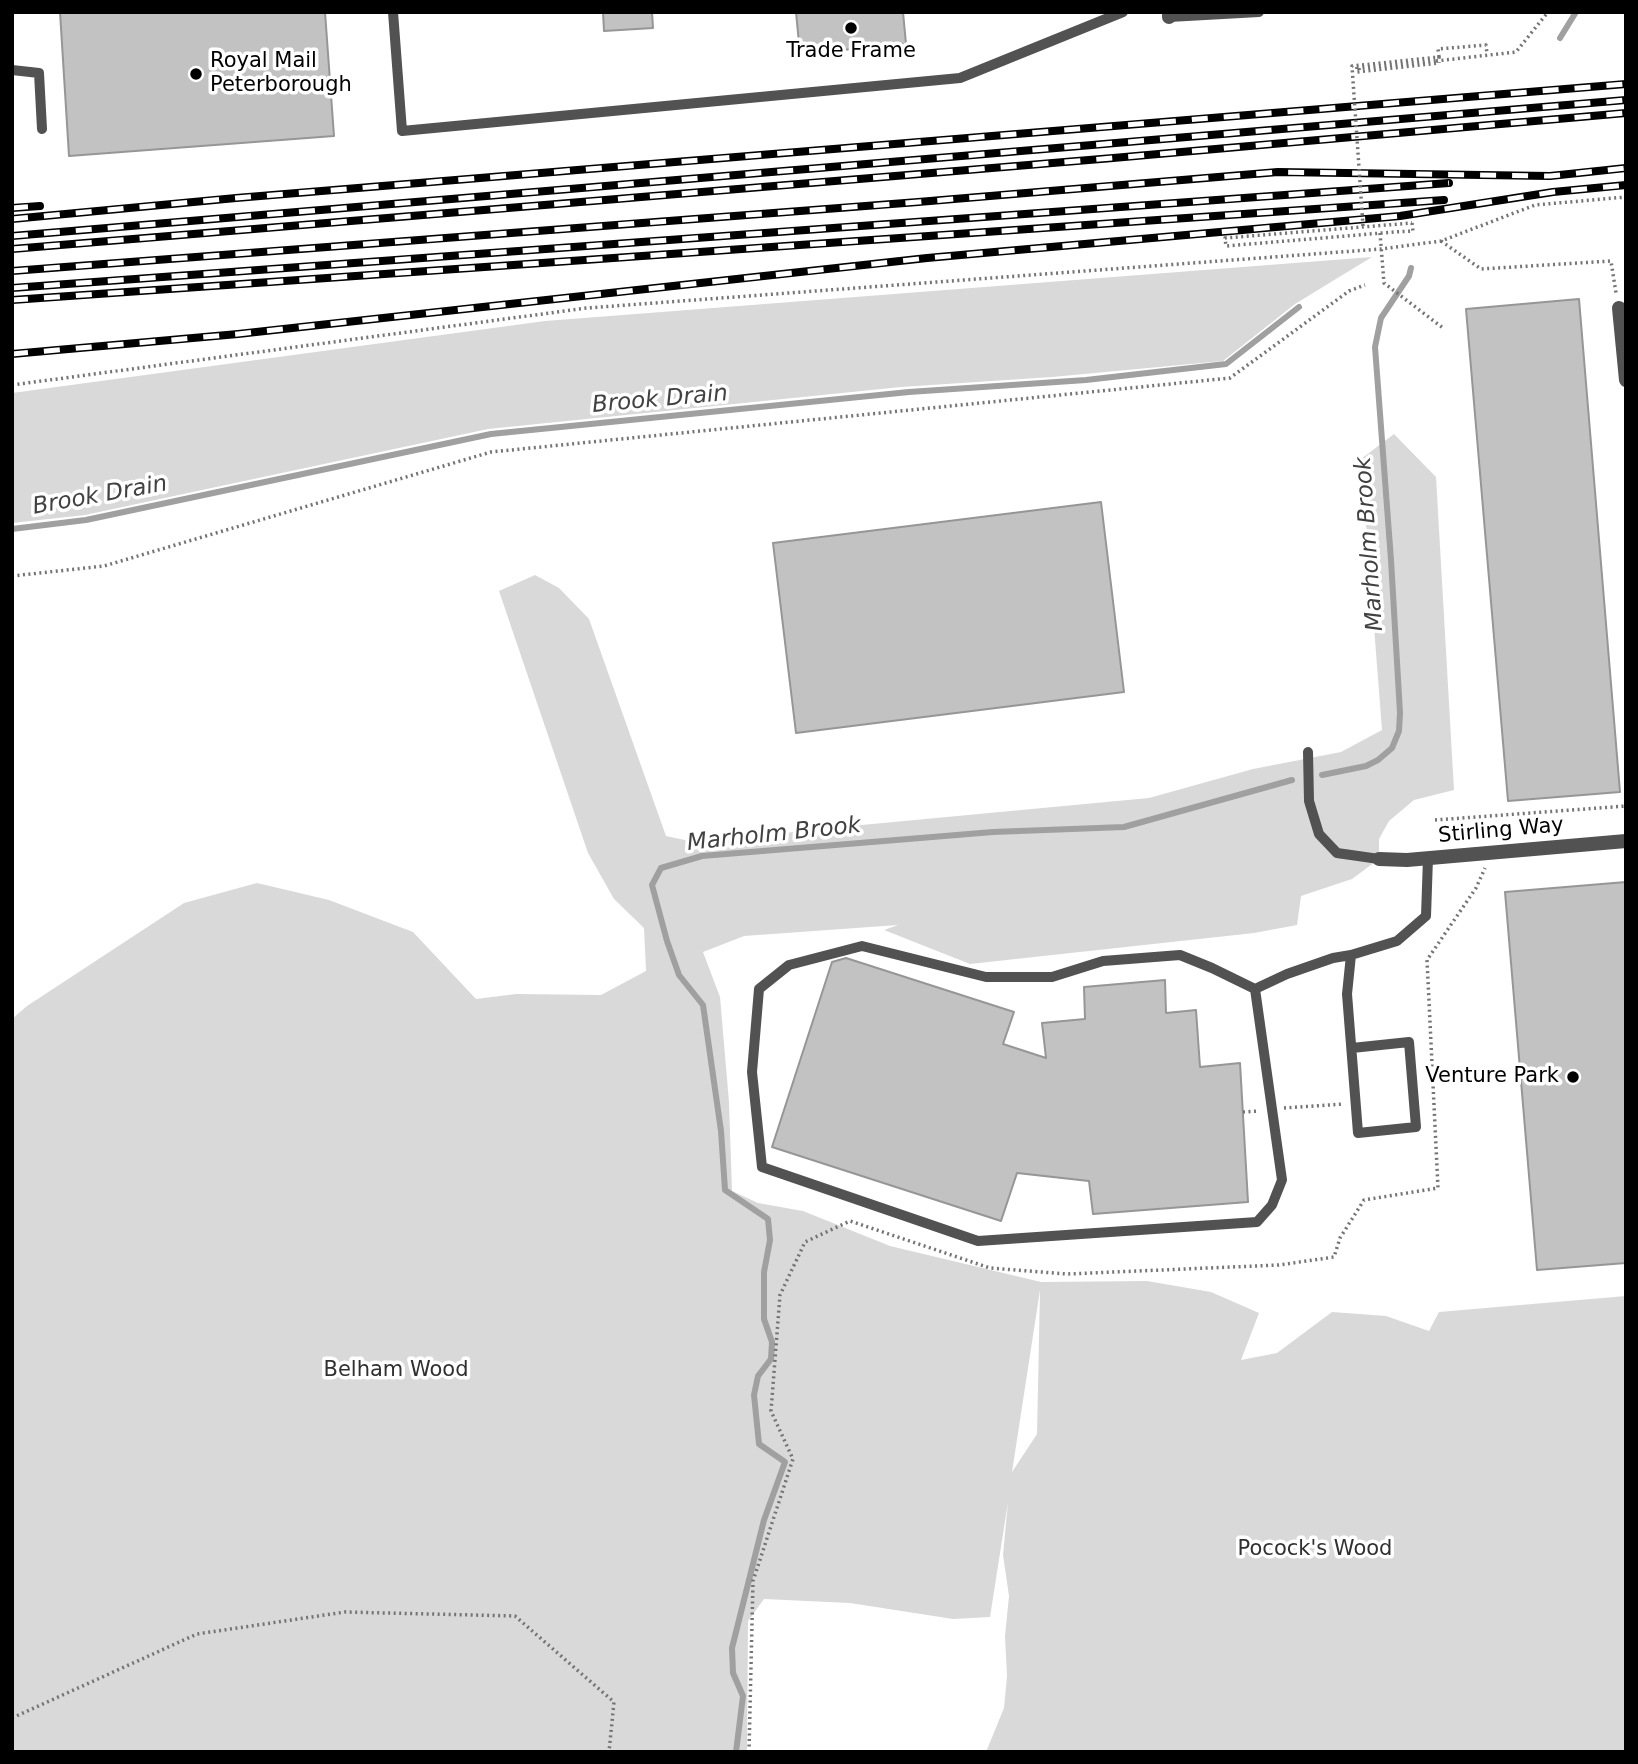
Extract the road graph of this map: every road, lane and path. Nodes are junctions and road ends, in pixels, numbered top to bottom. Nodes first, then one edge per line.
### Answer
1 (393, 12) edge
2 (1123, 12) edge
3 (1259, 12) edge
4 (1548, 12) edge
5 (1169, 15) edge
6 (1487, 54) junction
7 (1438, 60) junction
8 (12, 71) edge
9 (42, 129) dead end
10 (1626, 197) edge
11 (1363, 226) junction
12 (1380, 233) junction
13 (1441, 241) junction
14 (1381, 249) junction
15 (1366, 285) dead end
16 (1619, 308) joint
17 (1443, 328) dead end
18 (1626, 380) edge
19 (12, 385) edge
20 (12, 576) edge
21 (1308, 752) dead end
22 (1626, 806) edge
23 (1435, 820) dead end
24 (1626, 841) edge
25 (1492, 853) junction
26 (1379, 859) joint
27 (1428, 859) junction
28 (1351, 956) junction
29 (1255, 989) junction
30 (1352, 1048) junction
31 (1356, 1103) junction
32 (1272, 1110) junction
33 (1243, 1112) dead end
34 (12, 1718) edge
35 (609, 1752) edge
36 (748, 1752) edge

1 - 2 lane
3 - 5 lane
4 - 6 path
6 - 7 path
6 - 7 path, bridge
7 - 7 path, bridge
7 - 11 path, bridge
8 - 9 lane
10 - 13 path
11 - 12 path
11 - 12 path
12 - 14 path
13 - 14 path
13 - 16 path
14 - 17 path
14 - 19 path
15 - 20 path
16 - 18 street
21 - 26 lane
22 - 23 path
24 - 25 street, Stirling Way
25 - 27 street, Stirling Way
25 - 36 path
26 - 27 street, Stirling Way
27 - 28 lane
28 - 29 lane
28 - 30 lane
29 - 32 lane
29 - 32 lane
30 - 31 lane
30 - 31 lane
31 - 32 path
32 - 33 path
34 - 35 path

